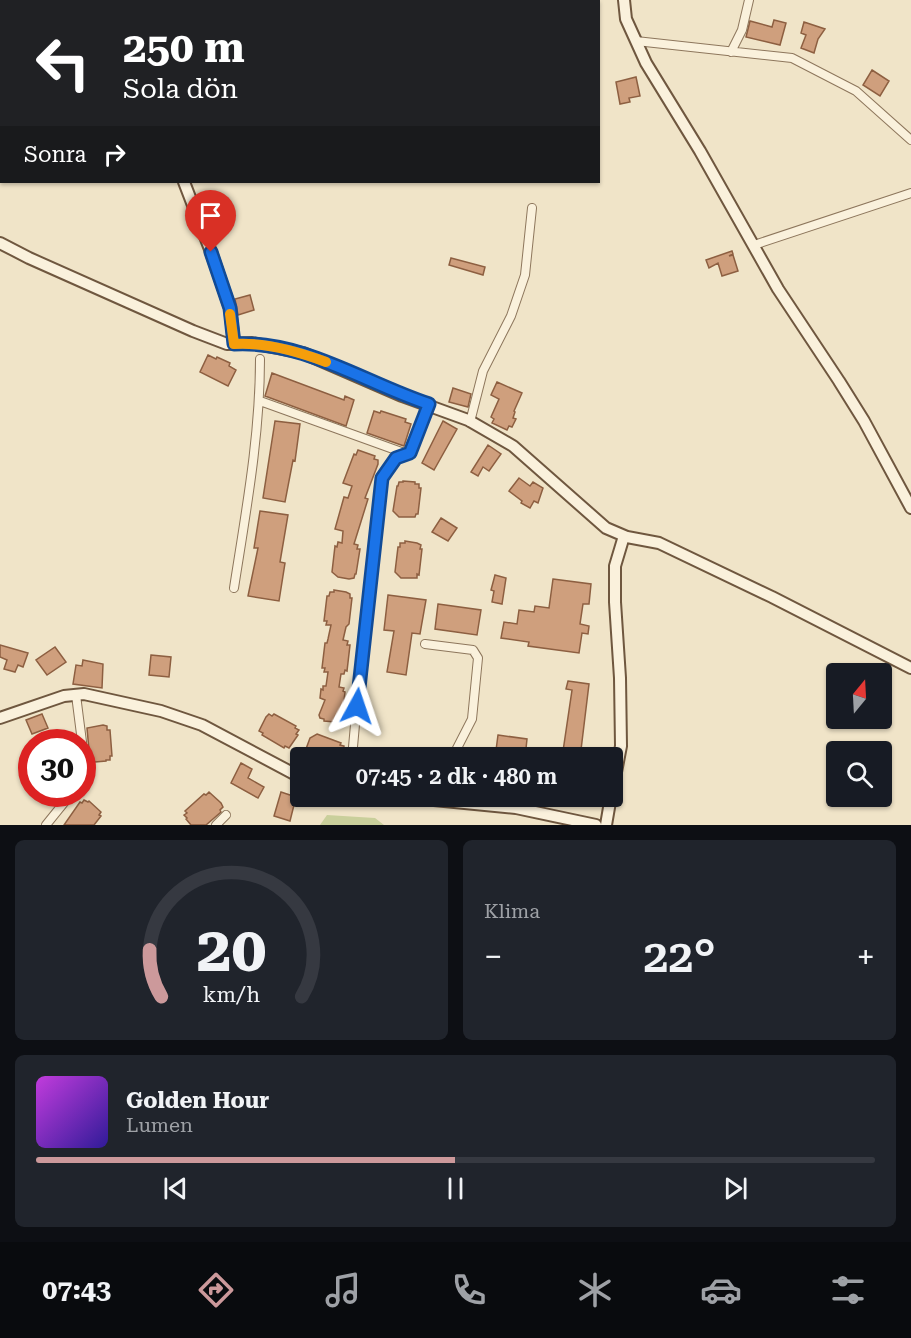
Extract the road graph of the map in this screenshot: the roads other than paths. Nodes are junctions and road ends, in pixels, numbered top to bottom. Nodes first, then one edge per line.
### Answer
1 (624, 0) edge
2 (749, 0) edge
3 (636, 41) junction
4 (731, 52) junction
5 (911, 140) edge
6 (184, 183) edge
7 (911, 193) edge
8 (532, 208) dead end
9 (0, 243) edge
10 (754, 245) junction
11 (234, 344) junction
12 (260, 359) dead end
13 (260, 401) junction
14 (429, 404) junction
15 (470, 422) junction
16 (407, 454) junction
17 (911, 508) edge
18 (624, 536) junction
19 (234, 588) dead end
20 (425, 644) dead end
21 (911, 668) edge
22 (76, 695) junction
23 (0, 718) edge
24 (80, 729) edge
25 (353, 747) edge
26 (458, 747) edge
27 (621, 747) edge
28 (290, 772) edge
29 (61, 807) edge
30 (508, 807) edge
31 (610, 807) edge
32 (226, 815) dead end
33 (46, 825) edge
34 (216, 825) edge
35 (596, 825) edge
36 (606, 825) edge

1 - 3 street
2 - 4 street
3 - 4 street
3 - 10 street
4 - 5 street
6 - 11 street
7 - 10 street
8 - 15 street
9 - 11 street
10 - 17 street
11 - 14 street
12 - 13 street
13 - 16 street
13 - 19 street
14 - 15 street
14 - 16 street
15 - 18 street
16 - 25 street
18 - 21 street
18 - 27 street
20 - 26 street
22 - 23 street
22 - 24 street
22 - 28 street
29 - 33 street
30 - 35 street
31 - 36 street
32 - 34 street

